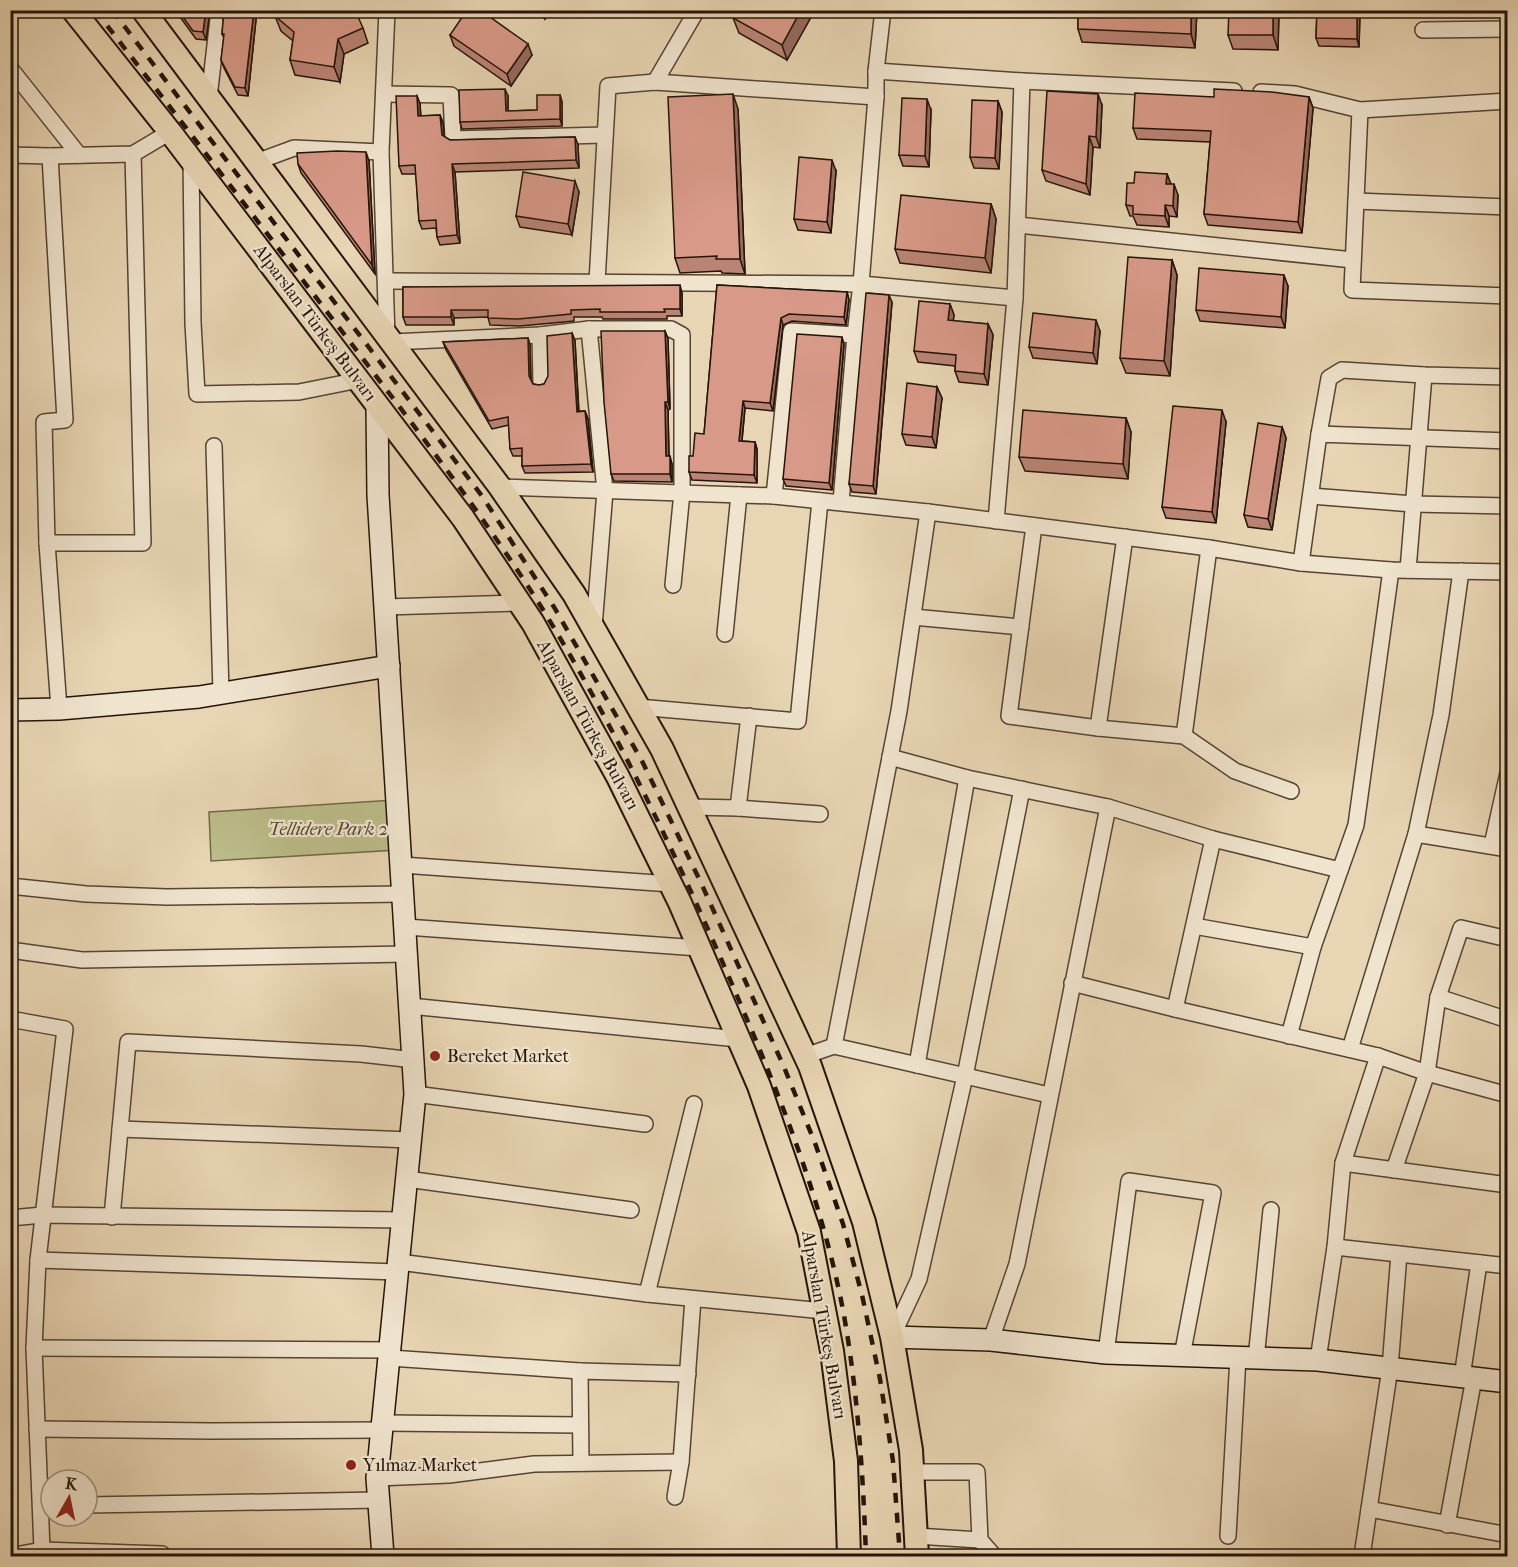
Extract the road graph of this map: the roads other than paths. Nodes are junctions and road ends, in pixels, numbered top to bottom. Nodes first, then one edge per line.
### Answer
1 (73, 10) edge
2 (143, 10) edge
3 (219, 10) edge
4 (387, 10) edge
5 (697, 10) edge
6 (883, 10) edge
7 (1508, 29) edge
8 (1423, 30) dead end
9 (10, 68) edge
10 (876, 71) junction
11 (1022, 81) junction
12 (655, 82) junction
13 (384, 94) junction
14 (208, 98) junction
15 (876, 98) junction
16 (1508, 101) edge
17 (1360, 110) junction
18 (170, 132) junction
19 (605, 135) junction
20 (381, 152) junction
21 (133, 154) junction
22 (10, 155) edge
23 (79, 155) junction
24 (50, 156) junction
25 (191, 159) junction
26 (256, 162) junction
27 (1356, 201) junction
28 (1508, 207) edge
29 (1018, 225) junction
30 (1353, 260) junction
31 (386, 281) junction
32 (597, 282) junction
33 (861, 284) junction
34 (1508, 296) edge
35 (1015, 298) junction
36 (589, 329) junction
37 (540, 335) junction
38 (855, 335) junction
39 (390, 340) junction
40 (1424, 375) junction
41 (1508, 377) edge
42 (358, 380) junction
43 (541, 382) edge
44 (377, 405) junction
45 (1319, 434) junction
46 (1420, 438) junction
47 (1508, 441) edge
48 (214, 446) dead end
49 (500, 487) junction
50 (605, 491) junction
51 (682, 492) junction
52 (739, 495) junction
53 (774, 496) junction
54 (1311, 496) junction
55 (820, 501) junction
56 (841, 502) junction
57 (1413, 504) junction
58 (1508, 506) edge
59 (928, 512) junction
60 (996, 521) junction
61 (1034, 526) junction
62 (1125, 537) junction
63 (47, 543) junction
64 (1209, 548) junction
65 (1301, 563) junction
66 (1391, 570) junction
67 (1408, 570) junction
68 (1461, 571) junction
69 (1508, 572) edge
70 (673, 585) dead end
71 (519, 603) junction
72 (385, 607) junction
73 (913, 617) junction
74 (594, 627) junction
75 (1021, 627) junction
76 (725, 634) dead end
77 (389, 666) junction
78 (221, 693) junction
79 (638, 707) junction
80 (59, 709) junction
81 (10, 710) edge
82 (749, 716) junction
83 (1098, 728) junction
84 (1184, 736) junction
85 (890, 757) junction
86 (1508, 773) edge
87 (967, 778) junction
88 (1022, 789) junction
89 (1291, 791) dead end
90 (690, 807) junction
91 (1108, 807) junction
92 (738, 808) junction
93 (820, 814) dead end
94 (1416, 834) junction
95 (1213, 839) junction
96 (1492, 845) junction
97 (1508, 849) edge
98 (402, 865) junction
99 (1340, 870) junction
100 (671, 884) junction
101 (10, 886) edge
102 (404, 894) junction
103 (1194, 926) junction
104 (406, 927) junction
105 (1508, 939) edge
106 (1313, 946) junction
107 (699, 948) junction
108 (10, 950) edge
109 (407, 954) junction
110 (1072, 983) junction
111 (1438, 997) junction
112 (410, 1006) junction
113 (1176, 1010) junction
114 (10, 1019) edge
115 (1508, 1020) edge
116 (1289, 1036) junction
117 (738, 1039) junction
118 (834, 1046) junction
119 (1350, 1049) junction
120 (805, 1056) junction
121 (1378, 1056) junction
122 (414, 1060) junction
123 (917, 1065) junction
124 (1428, 1074) junction
125 (965, 1076) junction
126 (415, 1094) junction
127 (1049, 1095) junction
128 (1508, 1095) edge
129 (694, 1104) dead end
130 (645, 1124) dead end
131 (120, 1129) junction
132 (411, 1140) junction
133 (1343, 1163) junction
134 (1394, 1170) junction
135 (407, 1179) junction
136 (1508, 1185) edge
137 (631, 1210) dead end
138 (1271, 1210) dead end
139 (44, 1215) junction
140 (112, 1217) junction
141 (10, 1218) edge
142 (404, 1220) junction
143 (1335, 1247) junction
144 (1399, 1254) junction
145 (38, 1260) junction
146 (1479, 1263) junction
147 (1508, 1266) edge
148 (399, 1267) junction
149 (647, 1294) junction
150 (693, 1299) junction
151 (824, 1311) junction
152 (892, 1337) junction
153 (991, 1340) junction
154 (34, 1347) junction
155 (1106, 1353) junction
156 (390, 1354) junction
157 (1182, 1356) junction
158 (1247, 1358) junction
159 (1318, 1360) junction
160 (1390, 1368) junction
161 (580, 1371) junction
162 (688, 1374) junction
163 (1468, 1377) junction
164 (1508, 1382) edge
165 (580, 1425) junction
166 (383, 1426) junction
167 (37, 1429) junction
168 (681, 1462) junction
169 (581, 1464) junction
170 (42, 1468) edge
171 (912, 1472) junction
172 (377, 1478) junction
173 (675, 1497) dead end
174 (379, 1500) junction
175 (99, 1504) edge
176 (1369, 1509) junction
177 (1447, 1525) junction
178 (44, 1528) edge
179 (1508, 1535) edge
180 (1228, 1536) dead end
181 (980, 1540) junction
182 (917, 1546) edge
183 (42, 1550) junction
184 (10, 1556) edge
185 (162, 1557) edge
186 (383, 1557) edge
187 (849, 1557) edge
188 (994, 1557) edge
189 (1362, 1557) edge

1 - 18 main road, Alparslan Türkeş Bulvarı
2 - 14 main road
3 - 14 street
4 - 13 street
5 - 12 street
6 - 10 street
7 - 8 street
9 - 23 street
10 - 11 street
10 - 15 street
11 - 17 street
11 - 29 street
12 - 15 street
12 - 19 street
13 - 19 street
13 - 20 street
14 - 26 main road
15 - 33 street
16 - 17 street
17 - 27 street
18 - 21 street
18 - 25 main road, Alparslan Türkeş Bulvarı
19 - 32 street
20 - 26 street
20 - 31 street
21 - 23 street
21 - 63 street
22 - 24 street
23 - 24 street
24 - 63 street
25 - 42 main road, Alparslan Türkeş Bulvarı
25 - 42 street
26 - 39 main road
27 - 28 street
27 - 30 street
29 - 30 street
29 - 35 street
30 - 34 street
31 - 32 street
31 - 39 street
32 - 33 street
33 - 35 street
33 - 38 street
35 - 60 street
36 - 37 street
36 - 50 street
36 - 51 street
37 - 39 street
37 - 43 street
38 - 53 street
38 - 56 street
39 - 49 main road
40 - 41 street
40 - 45 street
40 - 46 street
42 - 44 main road, Alparslan Türkeş Bulvarı
44 - 71 main road, Alparslan Türkeş Bulvarı
44 - 72 main road
45 - 46 street
45 - 54 street
46 - 47 street
46 - 57 street
48 - 78 street
49 - 50 street
49 - 74 main road
50 - 51 street
50 - 74 street
51 - 52 street
51 - 70 street
52 - 53 street
52 - 76 street
53 - 55 street
54 - 57 street
54 - 65 street
55 - 56 street
55 - 82 street
56 - 59 street
57 - 58 street
57 - 67 street
59 - 60 street
59 - 73 street
60 - 61 street
61 - 62 street
61 - 75 street
62 - 64 street
62 - 83 street
63 - 80 street
64 - 65 street
64 - 84 street
65 - 66 street
66 - 67 street
66 - 99 street
67 - 68 street
68 - 69 street
68 - 94 street
71 - 72 street
71 - 100 main road, Alparslan Türkeş Bulvarı
72 - 77 main road
73 - 75 street
73 - 85 street
74 - 79 main road
75 - 83 street
77 - 78 main road
77 - 98 main road
78 - 80 main road
79 - 82 street
79 - 90 main road
80 - 81 main road
82 - 92 street
83 - 84 street
84 - 89 street
85 - 87 street
85 - 118 street
86 - 96 street
87 - 88 street
87 - 123 street
88 - 91 street
88 - 125 street
90 - 92 street
90 - 120 main road
91 - 95 street
91 - 110 street
92 - 93 street
94 - 96 street
94 - 119 street
95 - 99 street
95 - 103 street
96 - 97 street
98 - 100 street
98 - 102 main road
99 - 106 street
100 - 107 main road, Alparslan Türkeş Bulvarı
101 - 102 street
102 - 104 main road
103 - 106 street
103 - 113 street
104 - 107 street
104 - 109 main road
105 - 111 street
106 - 116 street
107 - 117 main road, Alparslan Türkeş Bulvarı
108 - 109 street
109 - 112 main road
110 - 113 street
110 - 127 street
111 - 115 street
111 - 124 street
112 - 117 street
112 - 122 main road
113 - 116 street
114 - 139 street
116 - 119 street
117 - 151 main road, Alparslan Türkeş Bulvarı
118 - 120 street
118 - 123 street
119 - 121 street
120 - 152 main road
121 - 124 street
121 - 133 street
122 - 126 main road
122 - 131 street
123 - 125 street
124 - 128 street
124 - 134 street
125 - 127 street
125 - 152 street
126 - 130 street
126 - 132 main road
127 - 153 street
129 - 149 street
131 - 132 street
131 - 140 street
132 - 135 main road
133 - 134 street
133 - 143 street
134 - 136 street
135 - 137 street
135 - 142 main road
138 - 158 street
139 - 140 street
139 - 141 street
139 - 145 street
140 - 142 street
142 - 148 main road
143 - 144 street
143 - 159 street
144 - 146 street
144 - 160 street
145 - 148 street
145 - 154 street
146 - 147 street
146 - 163 street
148 - 149 street
148 - 156 main road
149 - 150 street
150 - 151 street
150 - 162 street
151 - 187 main road, Alparslan Türkeş Bulvarı
152 - 153 main road
152 - 171 main road
153 - 155 main road
154 - 156 street
154 - 167 street
155 - 157 main road
155 - 157 street
156 - 161 street
156 - 166 main road
157 - 158 main road
158 - 159 main road
158 - 180 street
159 - 160 main road
160 - 163 main road
160 - 176 street
161 - 162 street
161 - 165 street
162 - 168 street
163 - 164 main road
163 - 177 street
165 - 166 street
165 - 169 street
166 - 167 street
166 - 172 main road
167 - 170 street
168 - 169 street
168 - 173 street
169 - 172 street
171 - 181 street
171 - 182 main road
172 - 174 main road
174 - 175 street
174 - 186 main road
176 - 177 street
176 - 189 street
177 - 179 street
178 - 183 street
181 - 182 street
181 - 188 street
183 - 184 street
183 - 185 street

